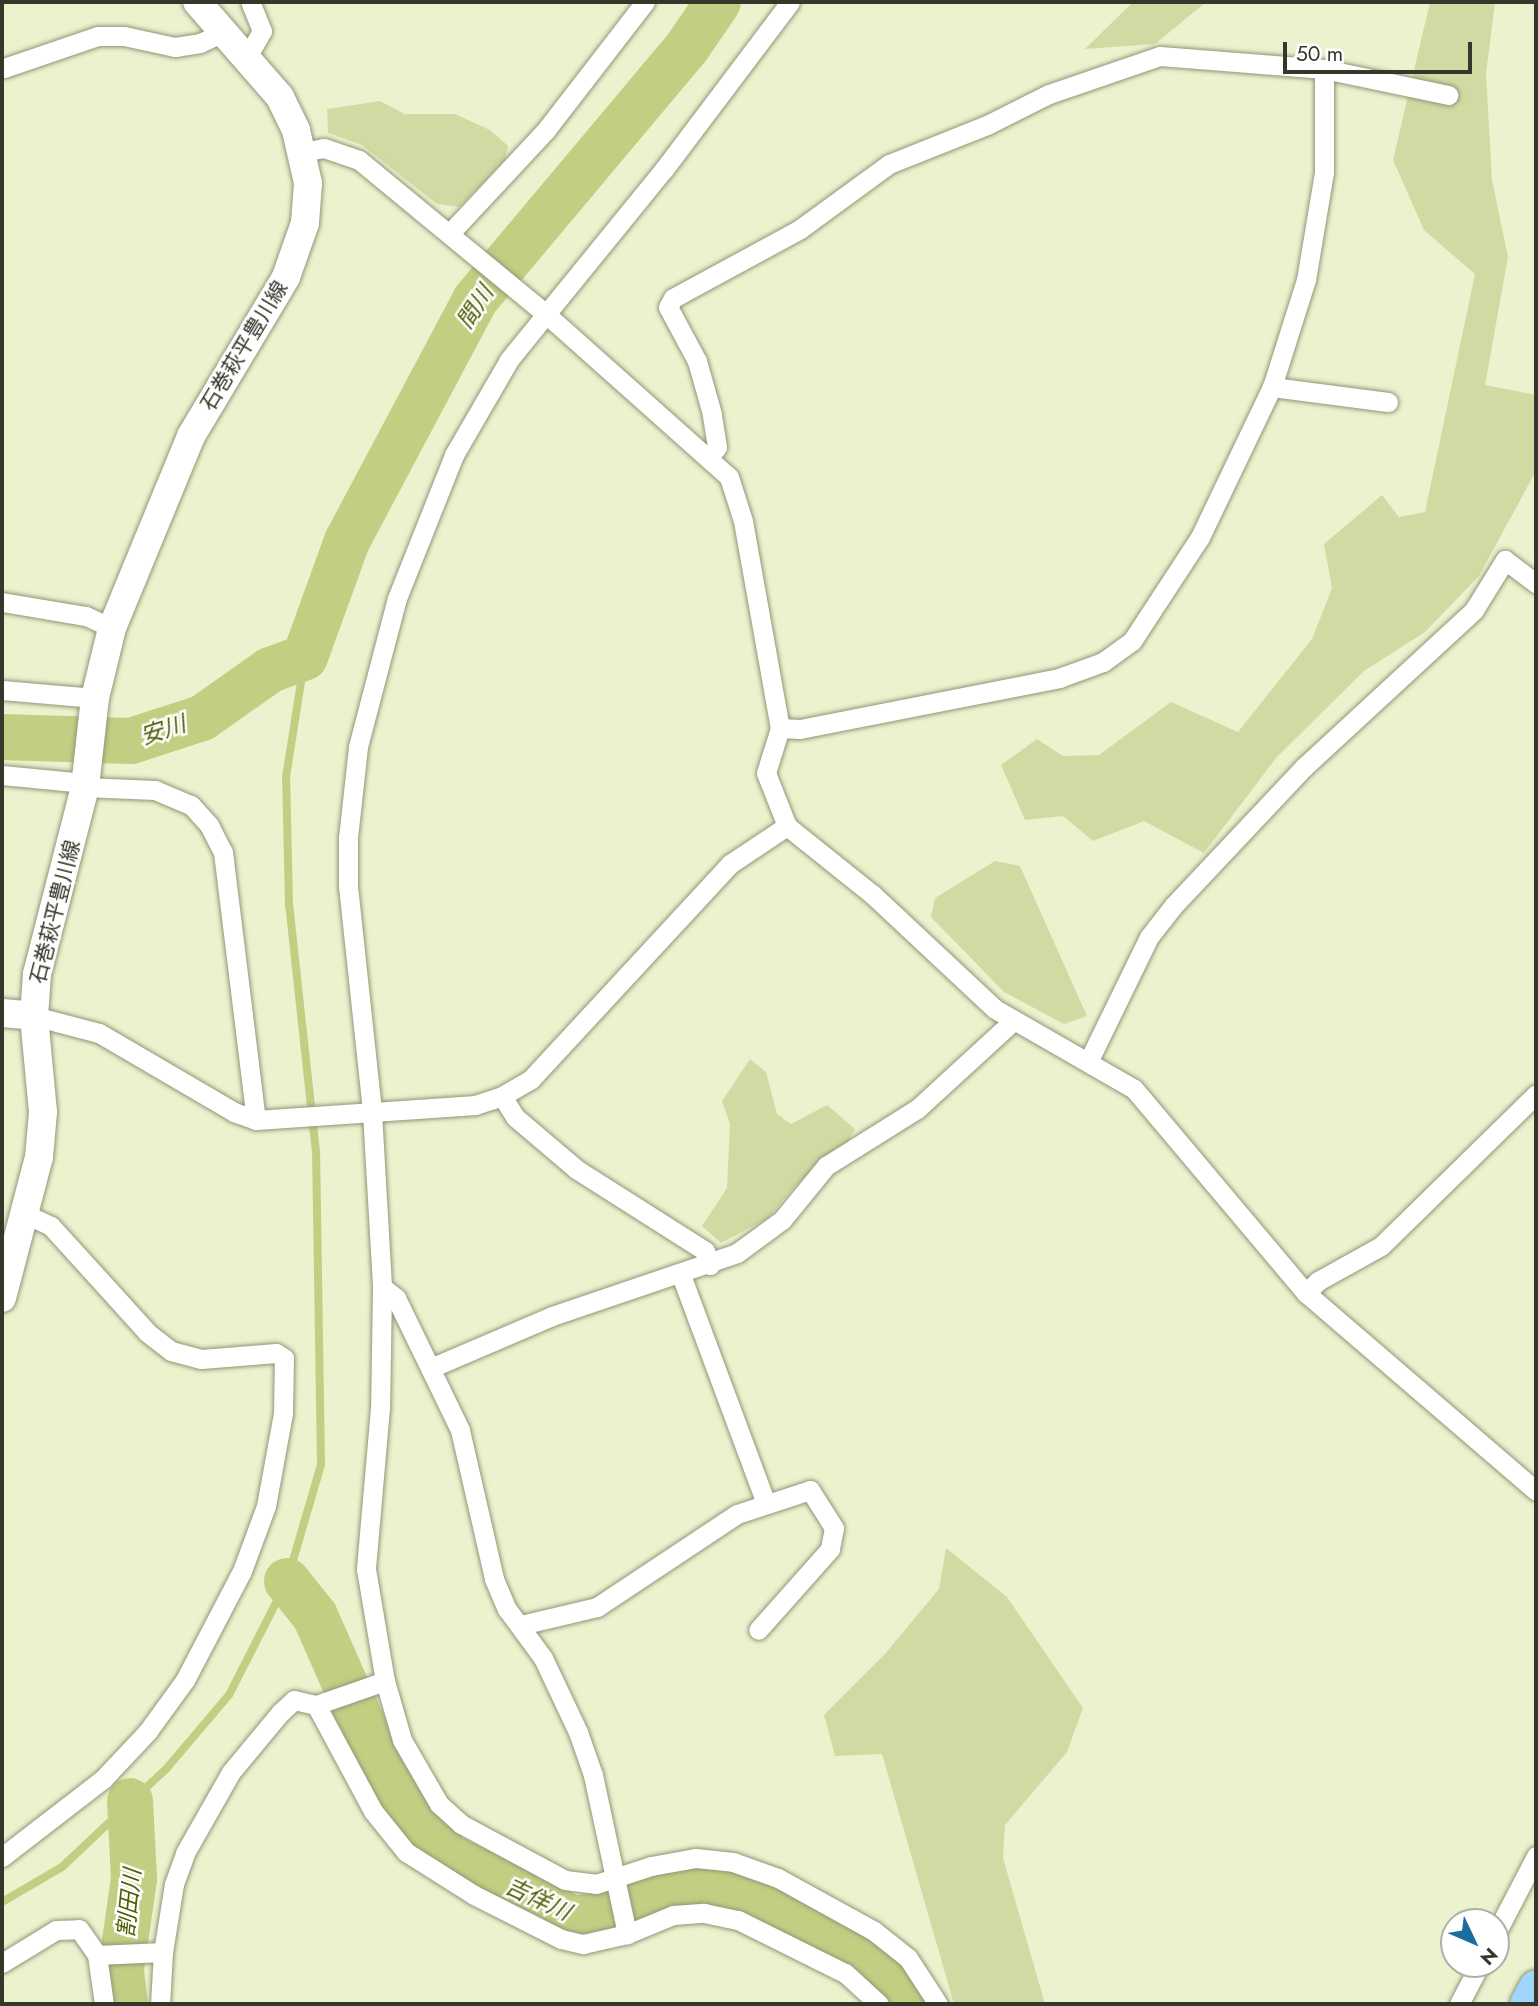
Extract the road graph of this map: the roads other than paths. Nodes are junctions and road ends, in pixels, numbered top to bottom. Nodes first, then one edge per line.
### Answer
1 (197, 2) edge
2 (250, 2) edge
3 (645, 2) edge
4 (790, 2) edge
5 (223, 32) junction
6 (247, 57) junction
7 (4, 68) dead end
8 (1324, 69) junction
9 (1448, 95) dead end
10 (303, 152) junction
11 (454, 237) junction
12 (542, 313) junction
13 (1272, 387) junction
14 (1388, 402) dead end
15 (710, 456) junction
16 (1536, 583) edge
17 (2, 602) edge
18 (112, 628) junction
19 (2, 690) edge
20 (94, 704) junction
21 (780, 728) junction
22 (2, 775) edge
23 (85, 782) junction
24 (786, 826) junction
25 (2, 1013) edge
26 (34, 1016) junction
27 (1013, 1021) junction
28 (1089, 1060) junction
29 (1536, 1094) edge
30 (502, 1096) junction
31 (367, 1113) junction
32 (265, 1121) junction
33 (25, 1214) junction
34 (710, 1265) junction
35 (681, 1275) junction
36 (382, 1287) junction
37 (1306, 1293) junction
38 (2, 1298) edge
39 (433, 1367) junction
40 (1536, 1491) edge
41 (765, 1501) junction
42 (521, 1625) junction
43 (758, 1630) dead end
44 (375, 1683) junction
45 (323, 1701) junction
46 (1536, 1856) edge
47 (2, 1857) edge
48 (617, 1882) junction
49 (1509, 1908) edge
50 (626, 1929) junction
51 (159, 1953) junction
52 (103, 1954) junction
53 (2, 1963) edge
54 (1473, 1978) edge
55 (1536, 1987) edge
56 (104, 2004) edge
57 (160, 2004) edge
58 (878, 2004) edge
59 (938, 2004) edge
60 (1459, 2004) edge
61 (1527, 2004) edge

1 - 5 main road, 石巻萩平豊川線
2 - 6 street
3 - 11 street
4 - 12 street
5 - 6 main road, 石巻萩平豊川線
5 - 7 street
6 - 10 main road, 石巻萩平豊川線
8 - 9 street
8 - 13 street
8 - 15 street
10 - 11 street
10 - 18 main road, 石巻萩平豊川線
11 - 12 street
12 - 15 street
12 - 31 street
13 - 14 street
13 - 21 street
15 - 21 street
16 - 28 street
17 - 18 street
18 - 20 main road, 石巻萩平豊川線
19 - 20 street
20 - 23 main road, 石巻萩平豊川線
21 - 24 street
22 - 23 street
23 - 26 main road, 石巻萩平豊川線
23 - 32 street
24 - 27 street
24 - 30 street
25 - 26 main road
26 - 32 street
26 - 33 main road, 石巻萩平豊川線
27 - 28 street
27 - 34 street
28 - 37 street
29 - 37 street
30 - 31 street
30 - 34 street
31 - 32 street
31 - 36 street
33 - 38 main road, 石巻萩平豊川線
33 - 47 street
34 - 35 street
35 - 39 street
35 - 41 street
36 - 39 street
36 - 44 street
37 - 40 street
39 - 42 street
41 - 42 street
41 - 43 street
42 - 48 street
44 - 45 street
44 - 48 street
45 - 50 street
45 - 51 street
46 - 49 street
48 - 50 street
48 - 59 street
50 - 58 street
51 - 52 street
51 - 57 street
52 - 53 street
52 - 56 street
54 - 60 street
55 - 61 highway

